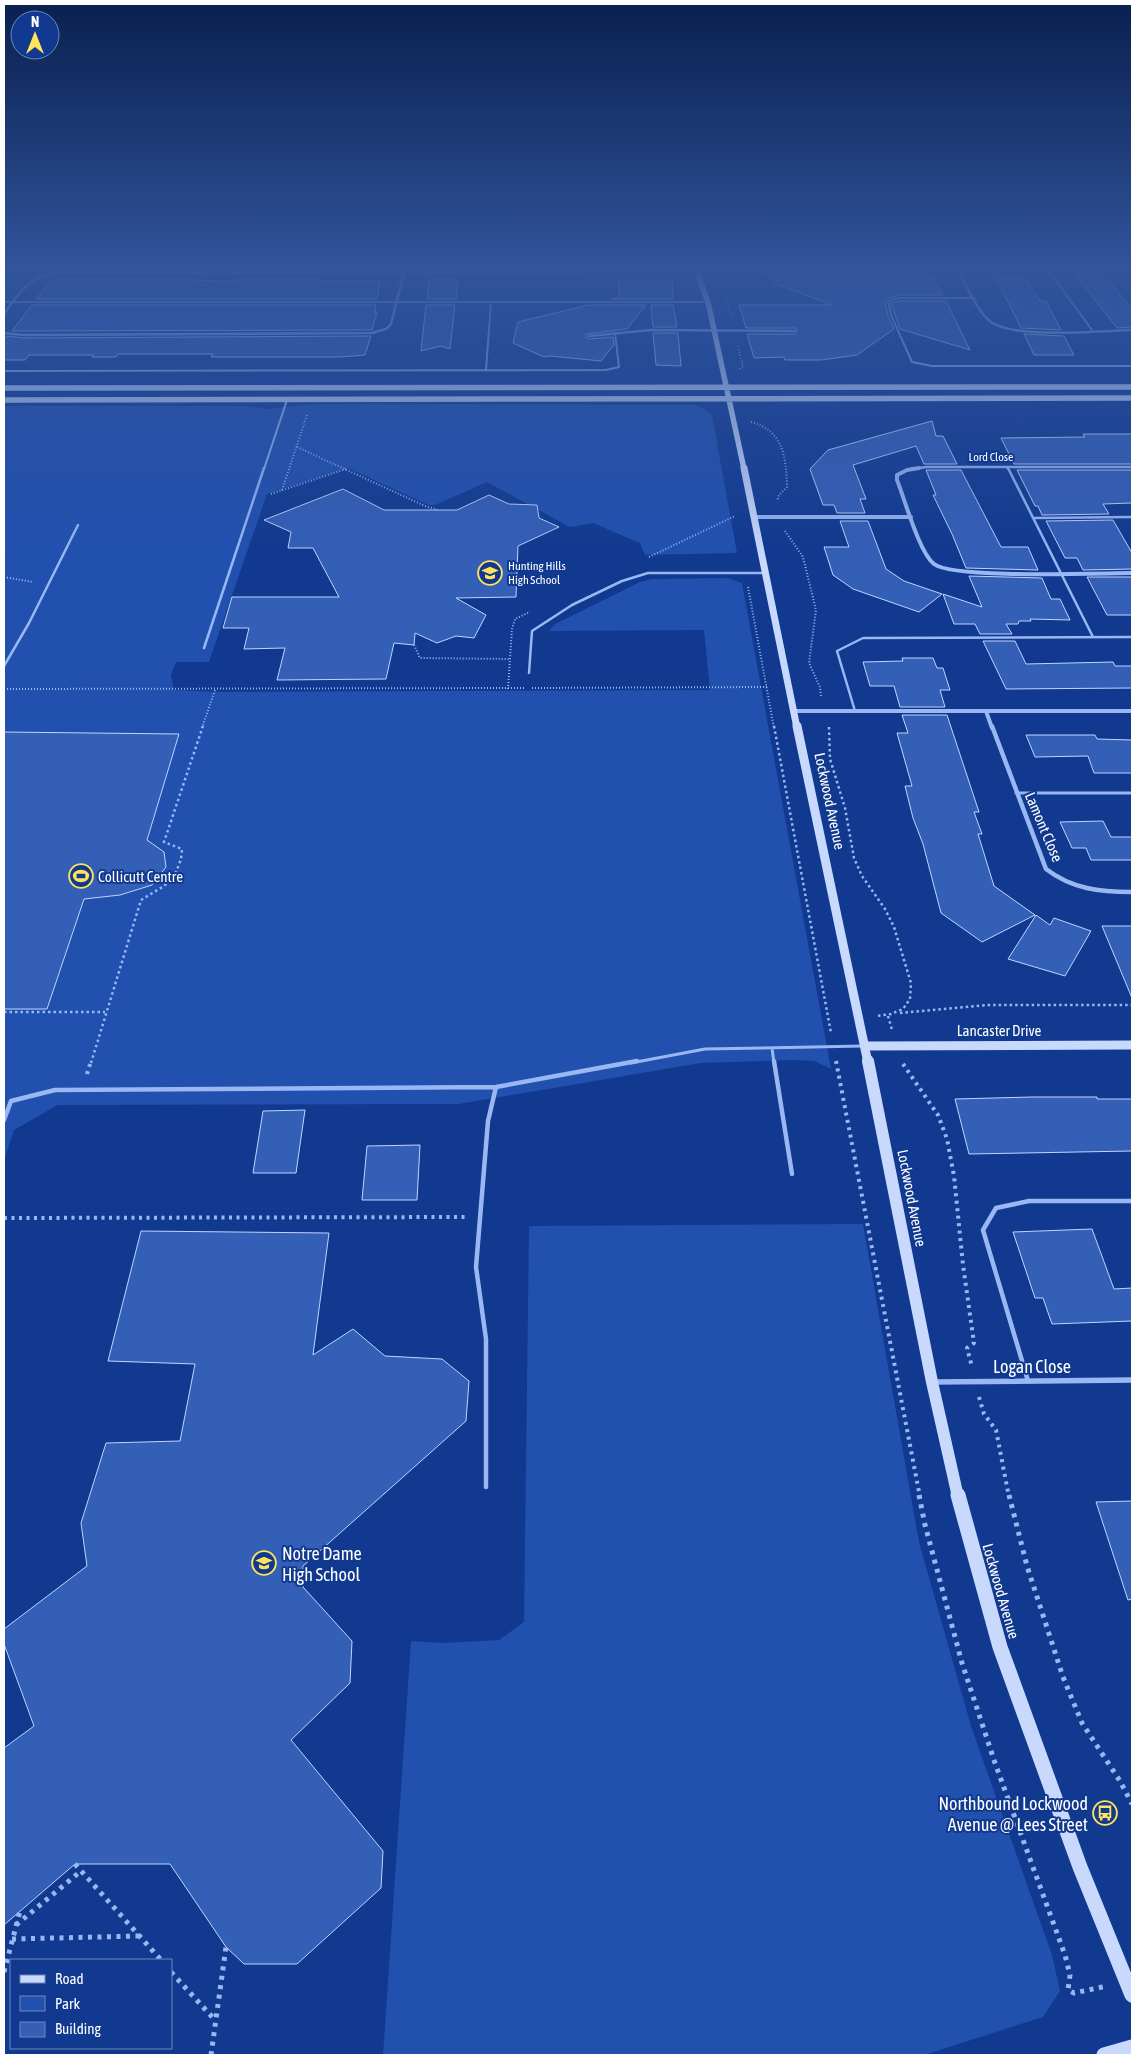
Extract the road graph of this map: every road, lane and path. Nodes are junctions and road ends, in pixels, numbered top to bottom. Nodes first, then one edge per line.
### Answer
1 (486, 366) edge
2 (619, 366) edge
3 (722, 366) edge
4 (743, 366) edge
5 (486, 370) junction
6 (4, 371) edge
7 (740, 374) dead end
8 (727, 387) junction
9 (1132, 387) edge
10 (4, 388) edge
11 (1132, 398) edge
12 (730, 399) junction
13 (4, 400) edge
14 (287, 400) junction
15 (307, 415) dead end
16 (751, 422) dead end
17 (297, 447) junction
18 (1007, 466) junction
19 (1132, 466) edge
20 (347, 469) junction
21 (282, 491) junction
22 (268, 495) dead end
23 (777, 506) dead end
24 (734, 509) dead end
25 (438, 510) dead end
26 (753, 517) junction
27 (911, 517) junction
28 (1132, 517) edge
29 (1033, 518) junction
30 (78, 525) dead end
31 (737, 526) dead end
32 (783, 528) dead end
33 (745, 573) junction
34 (764, 573) junction
35 (1061, 573) junction
36 (1132, 573) edge
37 (4, 577) edge
38 (50, 582) junction
39 (512, 630) dead end
40 (1093, 638) junction
41 (1132, 638) edge
42 (414, 645) dead end
43 (204, 648) dead end
44 (510, 658) junction
45 (4, 666) edge
46 (529, 673) dead end
47 (767, 687) junction
48 (508, 688) junction
49 (4, 689) edge
50 (215, 690) junction
51 (817, 698) dead end
52 (794, 711) junction
53 (855, 711) junction
54 (986, 711) junction
55 (1132, 711) edge
56 (824, 724) dead end
57 (1016, 793) junction
58 (1132, 793) edge
59 (1132, 892) edge
60 (1132, 1005) edge
61 (4, 1012) edge
62 (106, 1012) junction
63 (899, 1013) junction
64 (888, 1016) dead end
65 (1132, 1045) edge
66 (865, 1046) junction
67 (834, 1047) junction
68 (772, 1048) junction
69 (905, 1069) dead end
70 (496, 1088) junction
71 (83, 1090) junction
72 (11, 1101) junction
73 (4, 1102) edge
74 (4, 1120) edge
75 (792, 1174) dead end
76 (1132, 1201) edge
77 (4, 1218) edge
78 (480, 1218) junction
79 (968, 1348) dead end
80 (1132, 1380) edge
81 (1028, 1381) junction
82 (932, 1382) junction
83 (984, 1414) dead end
84 (486, 1487) dead end
85 (1132, 1804) edge
86 (75, 1864) dead end
87 (81, 1871) junction
88 (20, 1911) dead end
89 (16, 1925) junction
90 (139, 1936) junction
91 (12, 1939) junction
92 (226, 1947) dead end
93 (160, 1959) edge
94 (4, 1972) edge
95 (172, 1973) edge
96 (1127, 1982) junction
97 (1132, 1995) edge
98 (216, 2020) junction
99 (1132, 2047) edge
100 (211, 2055) edge
101 (1104, 2055) edge

1 - 5 lane
2 - 5 lane
3 - 8 street, Lockwood Avenue
4 - 7 path
5 - 6 lane
8 - 9 street
8 - 10 street
8 - 12 street, Lockwood Avenue
11 - 12 street
12 - 14 street
12 - 26 street, Lockwood Avenue
13 - 14 street
14 - 43 lane
15 - 17 path
16 - 23 path
17 - 20 path
17 - 21 path
18 - 19 street, Lord Close
18 - 27 street, Lord Close
18 - 29 lane
20 - 21 path
20 - 25 path
21 - 22 path
24 - 31 path
26 - 27 street
26 - 34 street, Lockwood Avenue
27 - 35 street, Lord Close
28 - 29 lane
29 - 35 lane
30 - 38 lane
32 - 51 path
33 - 34 lane
33 - 46 lane
33 - 47 path
34 - 52 street, Lockwood Avenue
35 - 36 street, Lord Close
35 - 40 lane
37 - 38 path
38 - 45 lane
39 - 44 path
40 - 41 lane
40 - 53 lane
42 - 44 path
44 - 48 path
47 - 48 path
47 - 67 path
48 - 50 path
49 - 50 path
50 - 62 path
52 - 53 street
52 - 66 street, Lockwood Avenue
53 - 54 street
54 - 55 street
54 - 57 street, Lamont Close
56 - 63 path
57 - 58 lane
57 - 59 street, Lamont Close
60 - 63 path
61 - 62 path
62 - 71 path
63 - 64 path
65 - 66 street, Lancaster Drive
66 - 67 lane
66 - 82 street, Lockwood Avenue
67 - 68 lane
67 - 96 path
68 - 70 lane
68 - 75 lane
69 - 79 path
70 - 71 lane
70 - 78 lane
71 - 72 lane
72 - 73 lane
72 - 74 lane
76 - 81 lane
77 - 78 path
78 - 84 lane
80 - 81 street, Logan Close
81 - 82 street, Logan Close
82 - 96 street, Lockwood Avenue
83 - 85 path
86 - 87 path
87 - 89 path
87 - 90 path
88 - 89 path
89 - 91 path
90 - 91 path
90 - 93 path
91 - 94 path
92 - 98 path
95 - 98 path
96 - 97 street, Lockwood Avenue
98 - 100 path
99 - 101 street

